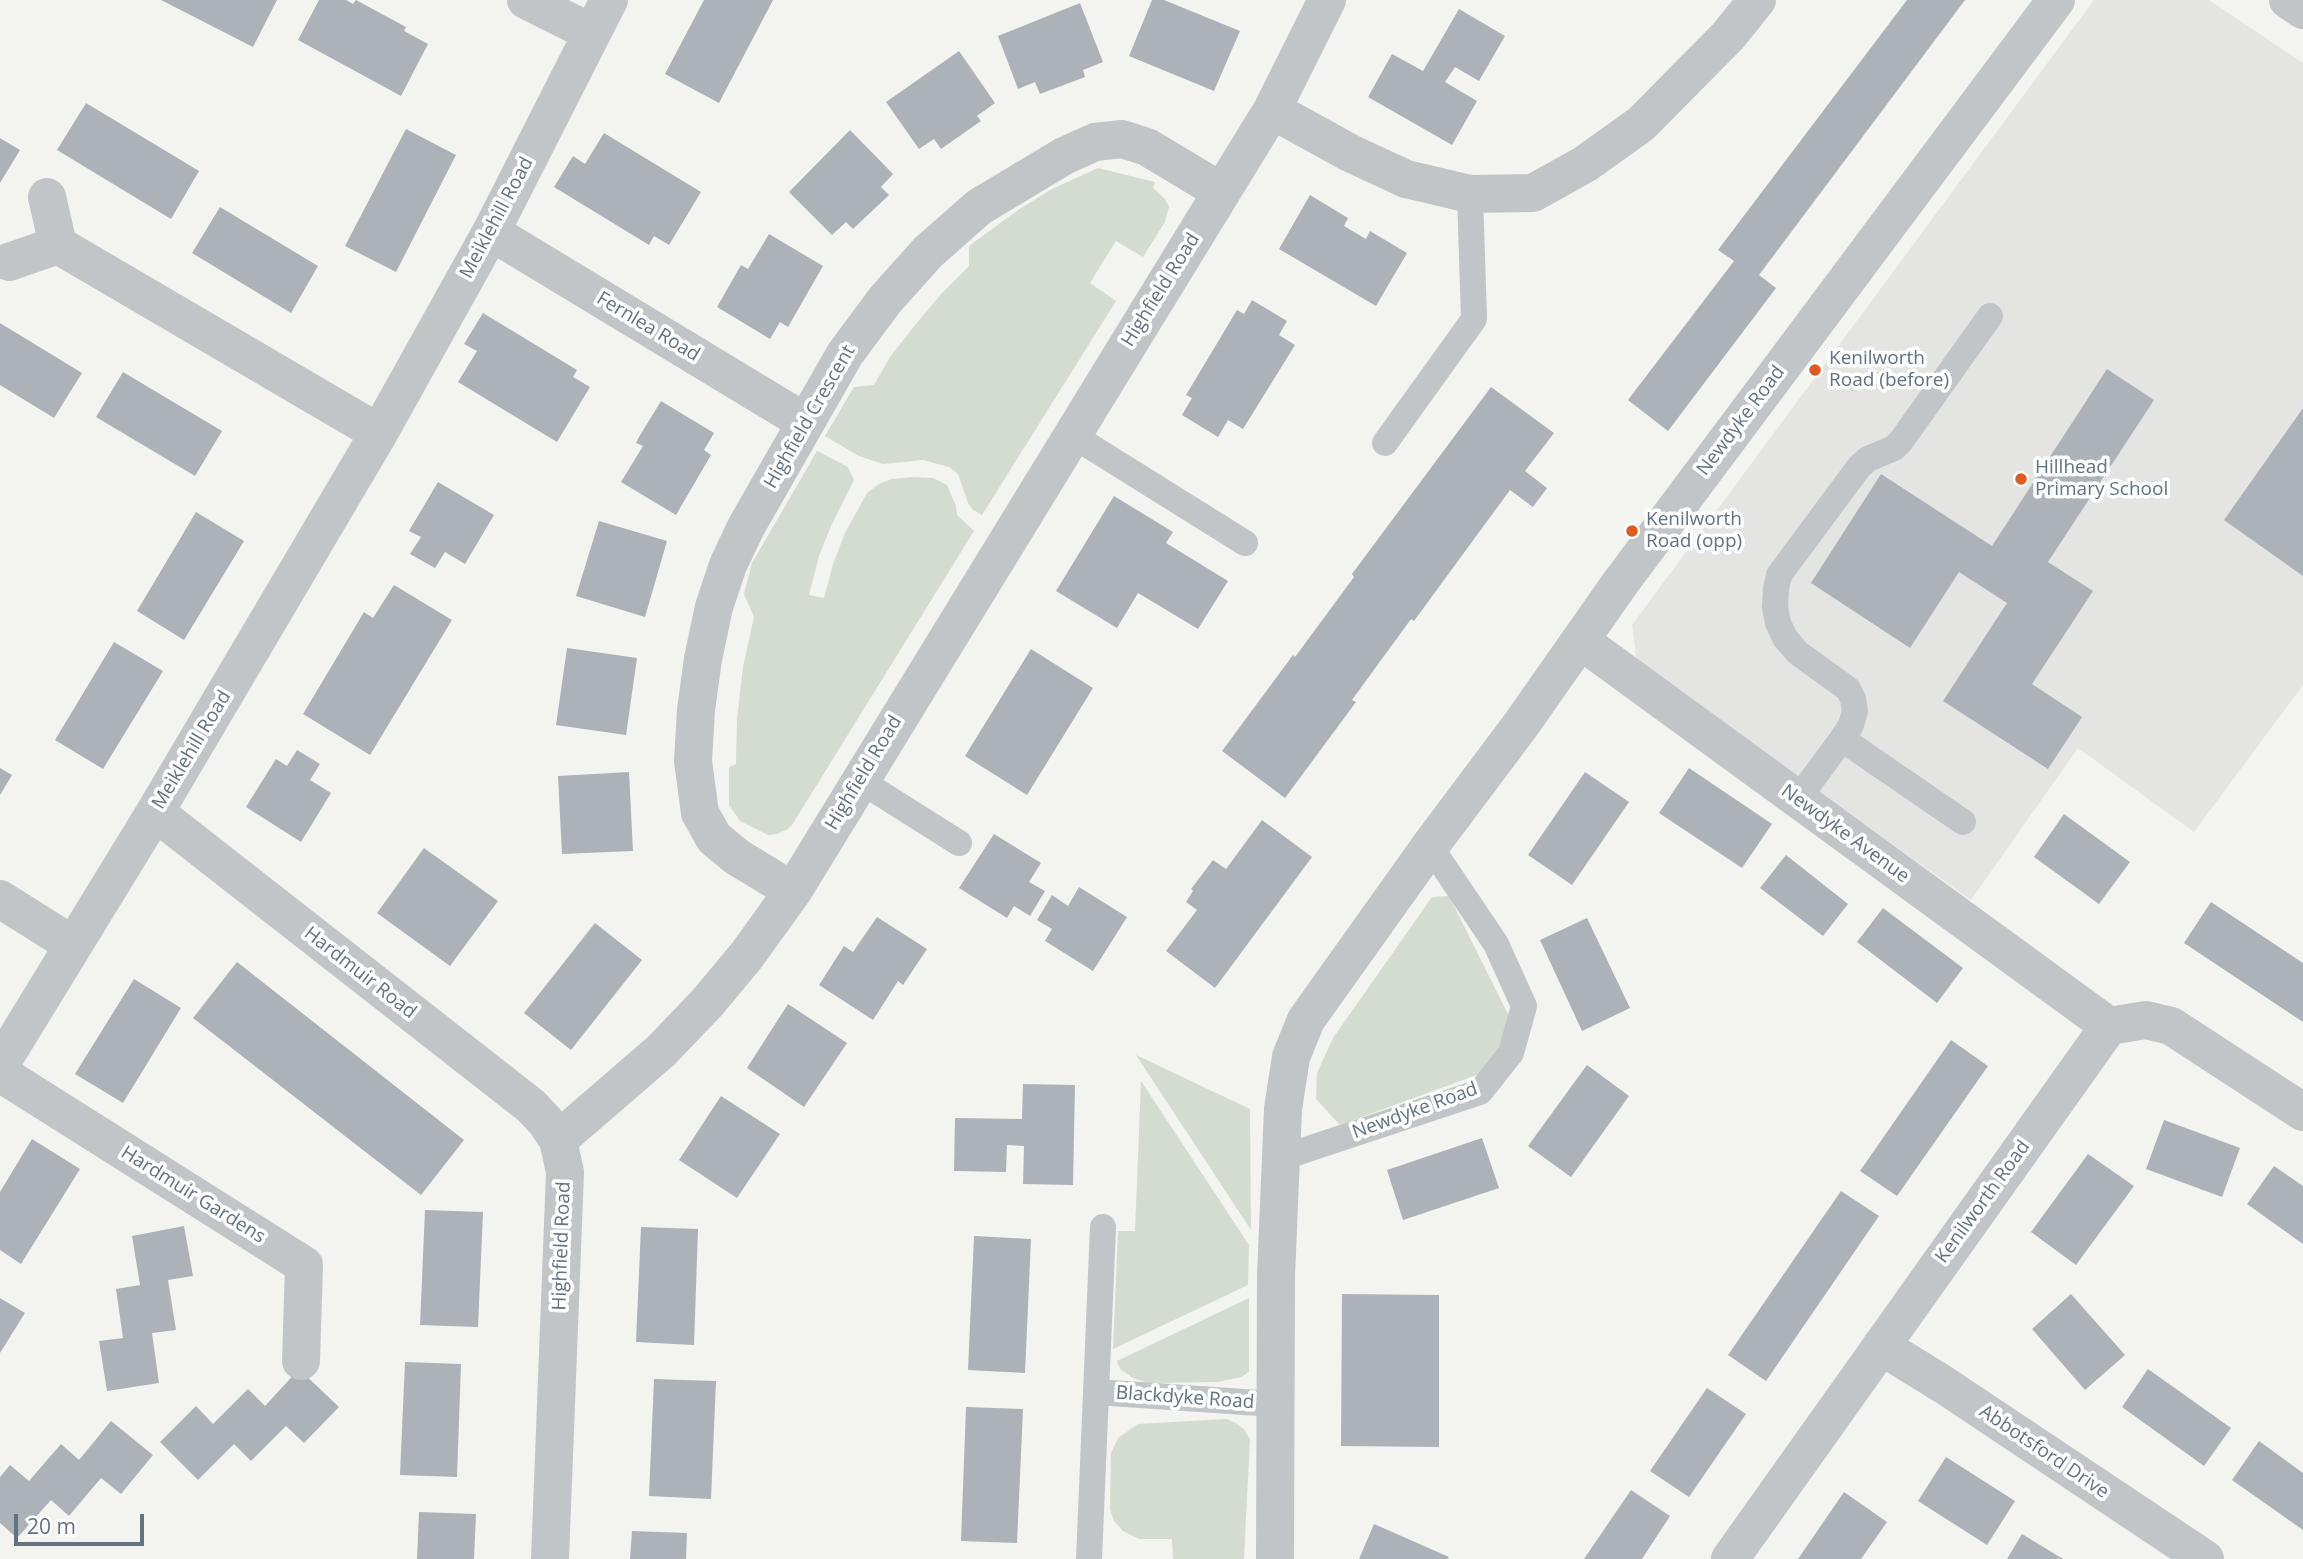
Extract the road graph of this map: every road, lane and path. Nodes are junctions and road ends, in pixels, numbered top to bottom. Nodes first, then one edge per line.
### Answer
1 (526, 0) edge
2 (609, 0) edge
3 (1327, 0) edge
4 (1757, 0) edge
5 (2056, 0) edge
6 (2288, 0) edge
7 (2303, 10) edge
8 (592, 33) junction
9 (1272, 110) junction
10 (1222, 192) junction
11 (1470, 194) junction
12 (47, 197) dead end
13 (491, 232) junction
14 (58, 245) junction
15 (9, 262) dead end
16 (1990, 316) dead end
17 (805, 422) junction
18 (379, 433) junction
19 (1072, 435) junction
20 (1385, 443) dead end
21 (1245, 543) dead end
22 (1581, 641) junction
23 (1842, 739) junction
24 (859, 780) junction
25 (1797, 800) junction
26 (155, 812) junction
27 (1963, 822) dead end
28 (959, 843) dead end
29 (1430, 846) junction
30 (793, 891) junction
31 (0, 899) edge
32 (73, 945) junction
33 (2109, 1026) junction
34 (0, 1065) edge
35 (0, 1073) edge
36 (2303, 1112) edge
37 (558, 1140) junction
38 (1281, 1158) junction
39 (1103, 1227) dead end
40 (1881, 1346) junction
41 (301, 1361) dead end
42 (1096, 1392) junction
43 (1274, 1404) junction
44 (550, 1559) edge
45 (1088, 1559) edge
46 (1275, 1559) edge
47 (1730, 1559) edge
48 (2205, 1559) edge

1 - 8 street
2 - 8 street, Meiklehill Road
3 - 9 street, Highfield Road
4 - 11 street
5 - 22 street, Newdyke Road
6 - 7 street
8 - 13 street, Meiklehill Road
9 - 10 street, Highfield Road
9 - 11 street
10 - 17 street, Highfield Crescent
10 - 19 street, Highfield Road
11 - 20 lane
12 - 14 street
13 - 17 street, Fernlea Road
13 - 18 street, Meiklehill Road
14 - 15 street
14 - 18 street
16 - 23 lane
17 - 30 street, Highfield Crescent
18 - 26 street, Meiklehill Road
19 - 21 lane
19 - 24 street, Highfield Road
22 - 25 street, Newdyke Avenue
22 - 29 street, Newdyke Road
23 - 25 lane
23 - 27 lane
24 - 28 lane
24 - 30 street, Highfield Road
25 - 33 street, Newdyke Avenue
26 - 32 street, Meiklehill Road
26 - 37 street, Hardmuir Road
29 - 38 street, Newdyke Road
29 - 38 lane, Newdyke Road
30 - 37 street, Highfield Road
31 - 32 street
32 - 34 street, Meiklehill Road
33 - 36 street
33 - 40 street, Kenilworth Road
35 - 41 street, Hardmuir Gardens
37 - 44 street, Highfield Road
38 - 43 street, Newdyke Road
39 - 42 lane, Blackdyke Road
40 - 47 street, Kenilworth Road
40 - 48 street, Abbotsford Drive
42 - 43 lane, Blackdyke Road
42 - 45 lane, Blackdyke Road
43 - 46 street, Newdyke Road

